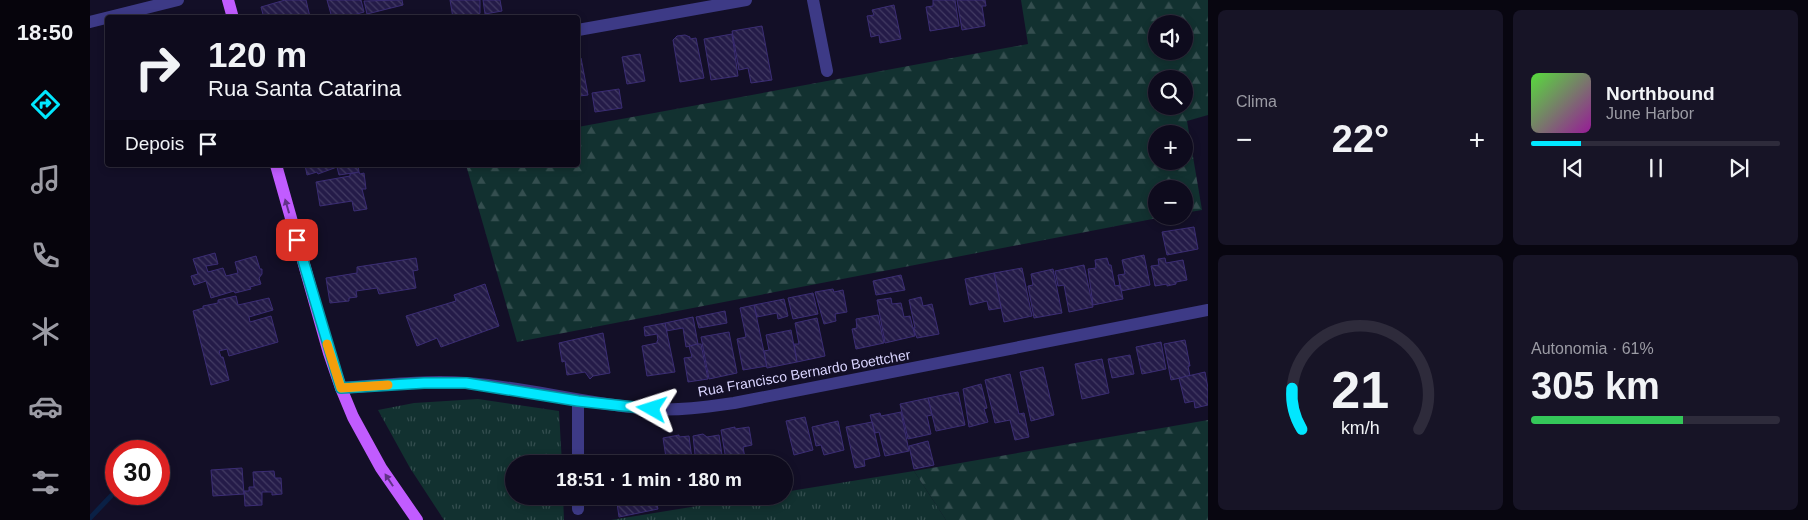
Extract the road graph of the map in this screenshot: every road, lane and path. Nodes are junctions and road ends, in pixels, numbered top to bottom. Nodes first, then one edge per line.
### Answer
1 (178, 0) edge
2 (228, 0) edge
3 (746, 0) edge
4 (813, 0) edge
5 (118, 15) edge
6 (232, 15) edge
7 (105, 18) edge
8 (90, 22) edge
9 (580, 30) edge
10 (828, 71) dead end
11 (277, 167) edge
12 (1208, 310) edge
13 (341, 388) junction
14 (578, 401) junction
15 (578, 455) edge
16 (417, 520) edge

1 - 5 street
2 - 6 main road
3 - 9 street
4 - 10 street
7 - 8 street
13 -> 11 main road
12 - 14 street, Rua Francisco Bernardo Boettcher
13 - 14 street, Rua Francisco Bernardo Boettcher
16 -> 13 main road
14 - 15 street

